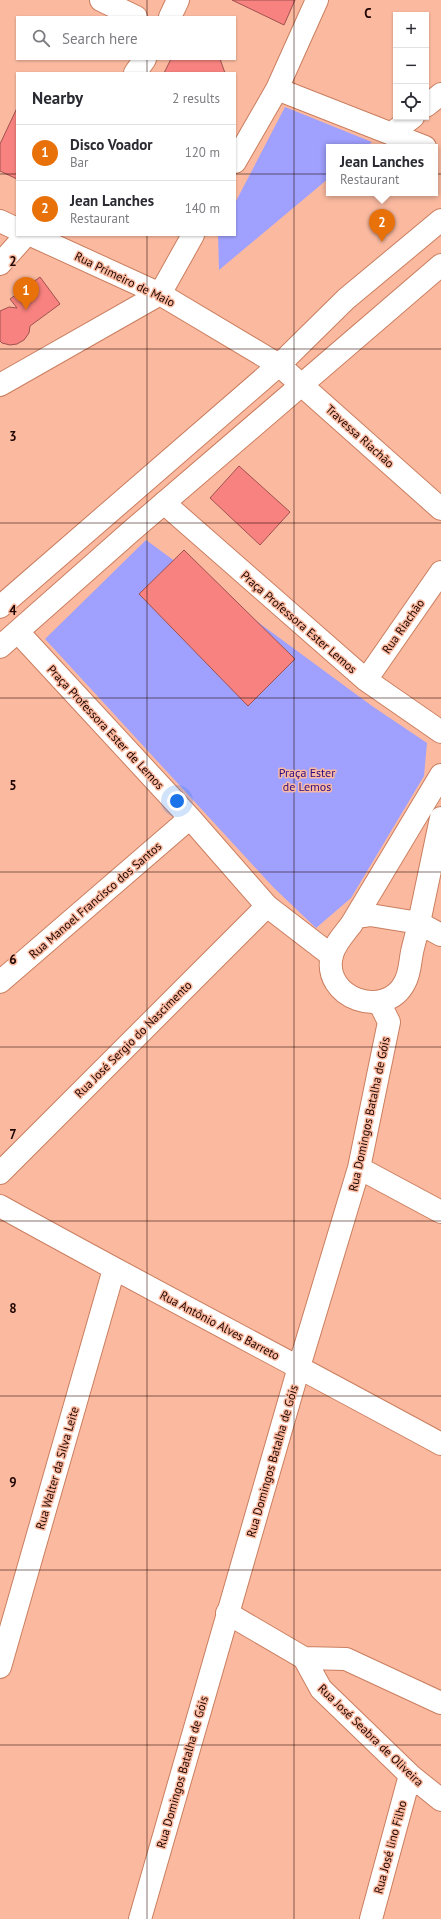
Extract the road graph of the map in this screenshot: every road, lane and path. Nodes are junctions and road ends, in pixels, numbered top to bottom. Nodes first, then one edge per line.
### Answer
1 (101, 0) edge
2 (178, 0) edge
3 (317, 0) edge
4 (134, 16) edge
5 (170, 16) edge
6 (143, 60) edge
7 (136, 72) edge
8 (277, 89) junction
9 (441, 94) edge
10 (429, 104) edge
11 (408, 120) edge
12 (392, 133) junction
13 (418, 144) edge
14 (236, 160) edge
15 (441, 220) edge
16 (0, 221) edge
17 (16, 229) edge
18 (25, 236) edge
19 (33, 236) edge
20 (192, 236) edge
21 (0, 264) edge
22 (441, 265) edge
23 (160, 294) junction
24 (279, 365) junction
25 (302, 384) junction
26 (0, 385) edge
27 (164, 503) junction
28 (441, 509) edge
29 (441, 572) edge
30 (0, 607) edge
31 (18, 632) junction
32 (0, 647) edge
33 (366, 680) junction
34 (441, 732) edge
35 (441, 776) edge
36 (190, 818) junction
37 (441, 818) edge
38 (267, 906) junction
39 (419, 923) junction
40 (352, 924) junction
41 (441, 934) edge
42 (332, 956) junction
43 (0, 982) edge
44 (379, 1002) junction
45 (359, 1168) junction
46 (0, 1173) edge
47 (0, 1206) edge
48 (441, 1212) edge
49 (114, 1270) junction
50 (299, 1367) junction
51 (441, 1444) edge
52 (227, 1613) junction
53 (304, 1658) junction
54 (0, 1667) edge
55 (441, 1703) edge
56 (410, 1775) junction
57 (441, 1800) edge
58 (140, 1919) edge
59 (371, 1919) edge

1 - 4 street
2 - 5 street
3 - 8 street
6 - 7 street
8 - 12 street
8 - 14 street
9 - 10 street
11 - 12 street
12 - 13 street
15 - 24 street
16 - 17 street
18 - 21 street
19 - 23 street, Rua Primeiro de Maio
20 - 23 street
22 - 25 street
23 - 24 street, Rua Primeiro de Maio
23 - 26 street
24 - 25 street, Travessa Riachão
24 - 30 street
25 - 27 street
25 - 28 street, Travessa Riachão
27 - 31 street
27 - 33 street, Praça Professora Ester Lemos
29 - 33 street, Rua Riachão
31 - 32 street
31 - 36 street, Praça Professora Ester de Lemos
33 - 34 street, Praça Professora Ester Lemos
35 - 40 street
36 - 38 street, Praça Professora Ester de Lemos
36 - 43 street, Rua Manoel Francisco dos Santos
37 - 39 street
38 - 42 street, Praça Professora Ester de Lemos
38 - 46 street, Rua José Sergio do Nascimento
39 - 40 street
39 - 41 street
39 - 44 street
40 - 42 street
42 - 44 street
44 - 45 street, Rua Domingos Batalha de Góis
45 - 48 street
45 - 50 street, Rua Domingos Batalha de Góis
47 - 49 street, Rua Antônio Alves Barreto
49 - 50 street, Rua Antônio Alves Barreto
49 - 54 street, Rua Walter da Silva Leite
50 - 51 street, Rua Antônio Alves Barreto
50 - 52 street, Rua Domingos Batalha de Góis
52 - 53 street
52 - 58 street, Rua Domingos Batalha de Góis
53 - 55 street
53 - 56 street, Rua José Seabra de Oliveira
56 - 57 street, Rua José Seabra de Oliveira
56 - 59 street, Rua José lino Filho

